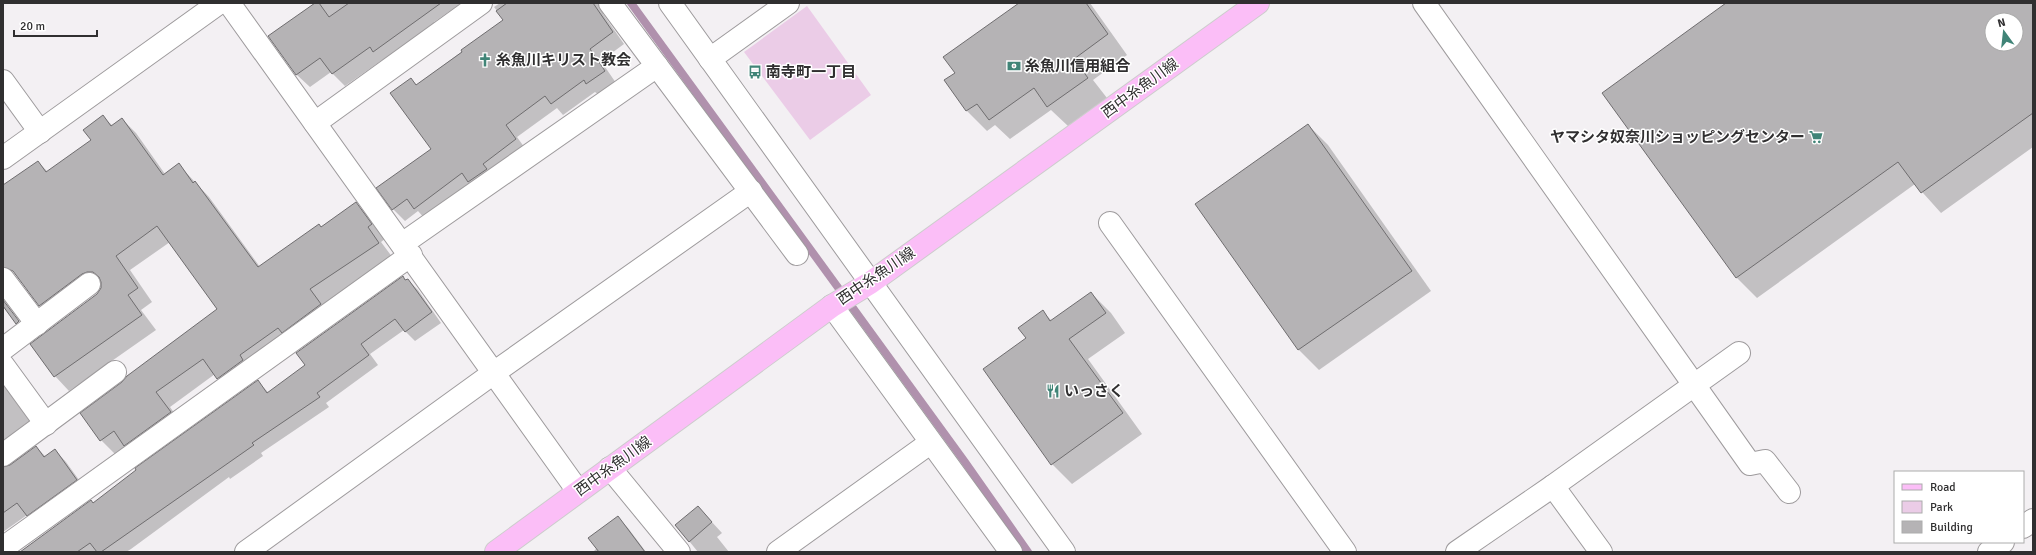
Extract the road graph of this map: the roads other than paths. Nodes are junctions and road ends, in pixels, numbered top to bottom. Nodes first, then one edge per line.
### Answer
1 (219, 3) edge
2 (229, 3) edge
3 (480, 3) edge
4 (610, 3) edge
5 (670, 3) edge
6 (788, 3) edge
7 (1258, 3) edge
8 (1424, 3) edge
9 (710, 59) junction
10 (657, 66) junction
11 (3, 81) edge
12 (315, 124) junction
13 (40, 132) junction
14 (3, 158) edge
15 (751, 191) junction
16 (1110, 223) dead end
17 (407, 249) junction
18 (797, 254) dead end
19 (3, 279) edge
20 (870, 282) junction
21 (89, 284) dead end
22 (832, 306) junction
23 (37, 324) junction
24 (3, 349) edge
25 (1739, 353) dead end
26 (3, 365) edge
27 (115, 372) dead end
28 (494, 372) junction
29 (1695, 384) junction
30 (46, 424) junction
31 (930, 443) junction
32 (3, 455) edge
33 (610, 468) junction
34 (1553, 486) junction
35 (578, 491) junction
36 (1789, 492) dead end
37 (2033, 520) edge
38 (2024, 526) edge
39 (2002, 543) edge
40 (3, 548) edge
41 (246, 552) edge
42 (496, 552) edge
43 (679, 552) edge
44 (778, 552) edge
45 (1011, 552) edge
46 (1064, 552) edge
47 (1344, 552) edge
48 (1457, 552) edge
49 (1601, 552) edge
50 (1989, 552) edge

1 - 13 street
2 - 12 street
3 - 12 street
4 - 10 street
5 - 9 street
6 - 9 street
7 - 20 main road, 西中糸魚川線
8 - 29 street
9 - 20 street
10 - 15 street
10 - 17 street
11 - 13 street
12 - 17 street
13 - 14 street
15 - 18 street
15 - 28 street
16 - 47 street
17 - 28 street
17 - 40 street
19 - 23 street
20 - 22 main road, 西中糸魚川線
20 - 46 street
21 - 23 street
22 - 31 street
22 - 33 main road, 西中糸魚川線
23 - 24 street
25 - 29 street
26 - 30 street
27 - 30 street
28 - 35 street
28 - 41 street
29 - 34 street
29 - 36 street
30 - 32 street
31 - 44 street
31 - 45 street
33 - 35 main road, 西中糸魚川線
33 - 43 street
34 - 48 street
34 - 49 street
35 - 42 main road, 西中糸魚川線
37 - 38 street
39 - 50 street

